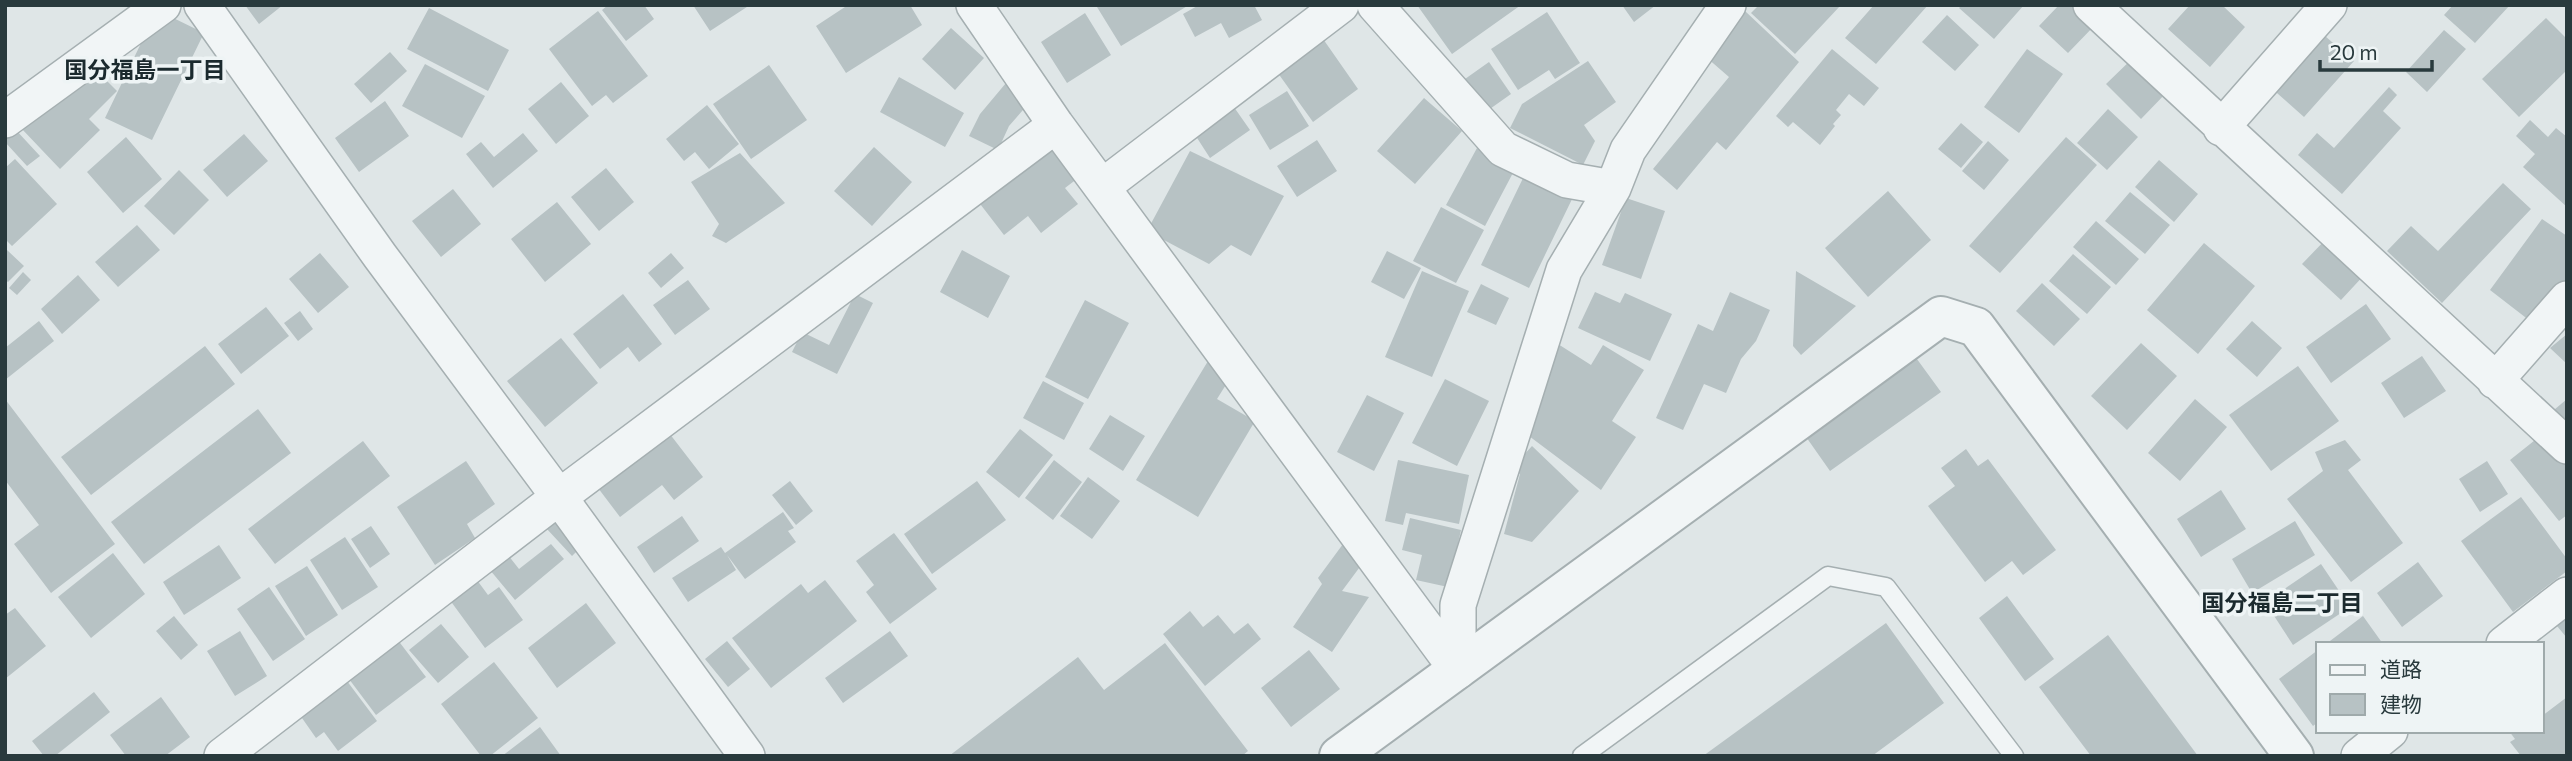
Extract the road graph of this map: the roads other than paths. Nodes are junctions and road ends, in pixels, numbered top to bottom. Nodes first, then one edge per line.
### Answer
1 (163, 5) edge
2 (202, 5) edge
3 (974, 5) edge
4 (1341, 5) edge
5 (1375, 5) edge
6 (1728, 5) edge
7 (2091, 5) edge
8 (2329, 5) edge
9 (5, 120) edge
10 (1056, 125) junction
11 (2221, 128) junction
12 (1102, 187) junction
13 (1613, 188) junction
14 (2567, 299) edge
15 (2495, 381) junction
16 (2567, 446) edge
17 (559, 497) junction
18 (2567, 595) edge
19 (2507, 642) edge
20 (1458, 671) junction
21 (2388, 733) edge
22 (222, 756) edge
23 (747, 756) edge
24 (1339, 756) edge
25 (1582, 756) edge
26 (2014, 756) edge
27 (2294, 756) edge
28 (2359, 756) edge

1 - 9 street
2 - 17 street
3 - 10 street
4 - 12 street
5 - 13 street
6 - 13 street
7 - 11 street
8 - 11 street
10 - 12 street
10 - 17 street
11 - 15 street
12 - 20 street
13 - 20 street
14 - 15 street
15 - 16 street
17 - 22 street
17 - 23 street
18 - 19 street
20 - 24 street
20 - 27 street
21 - 28 street
25 - 26 lane

